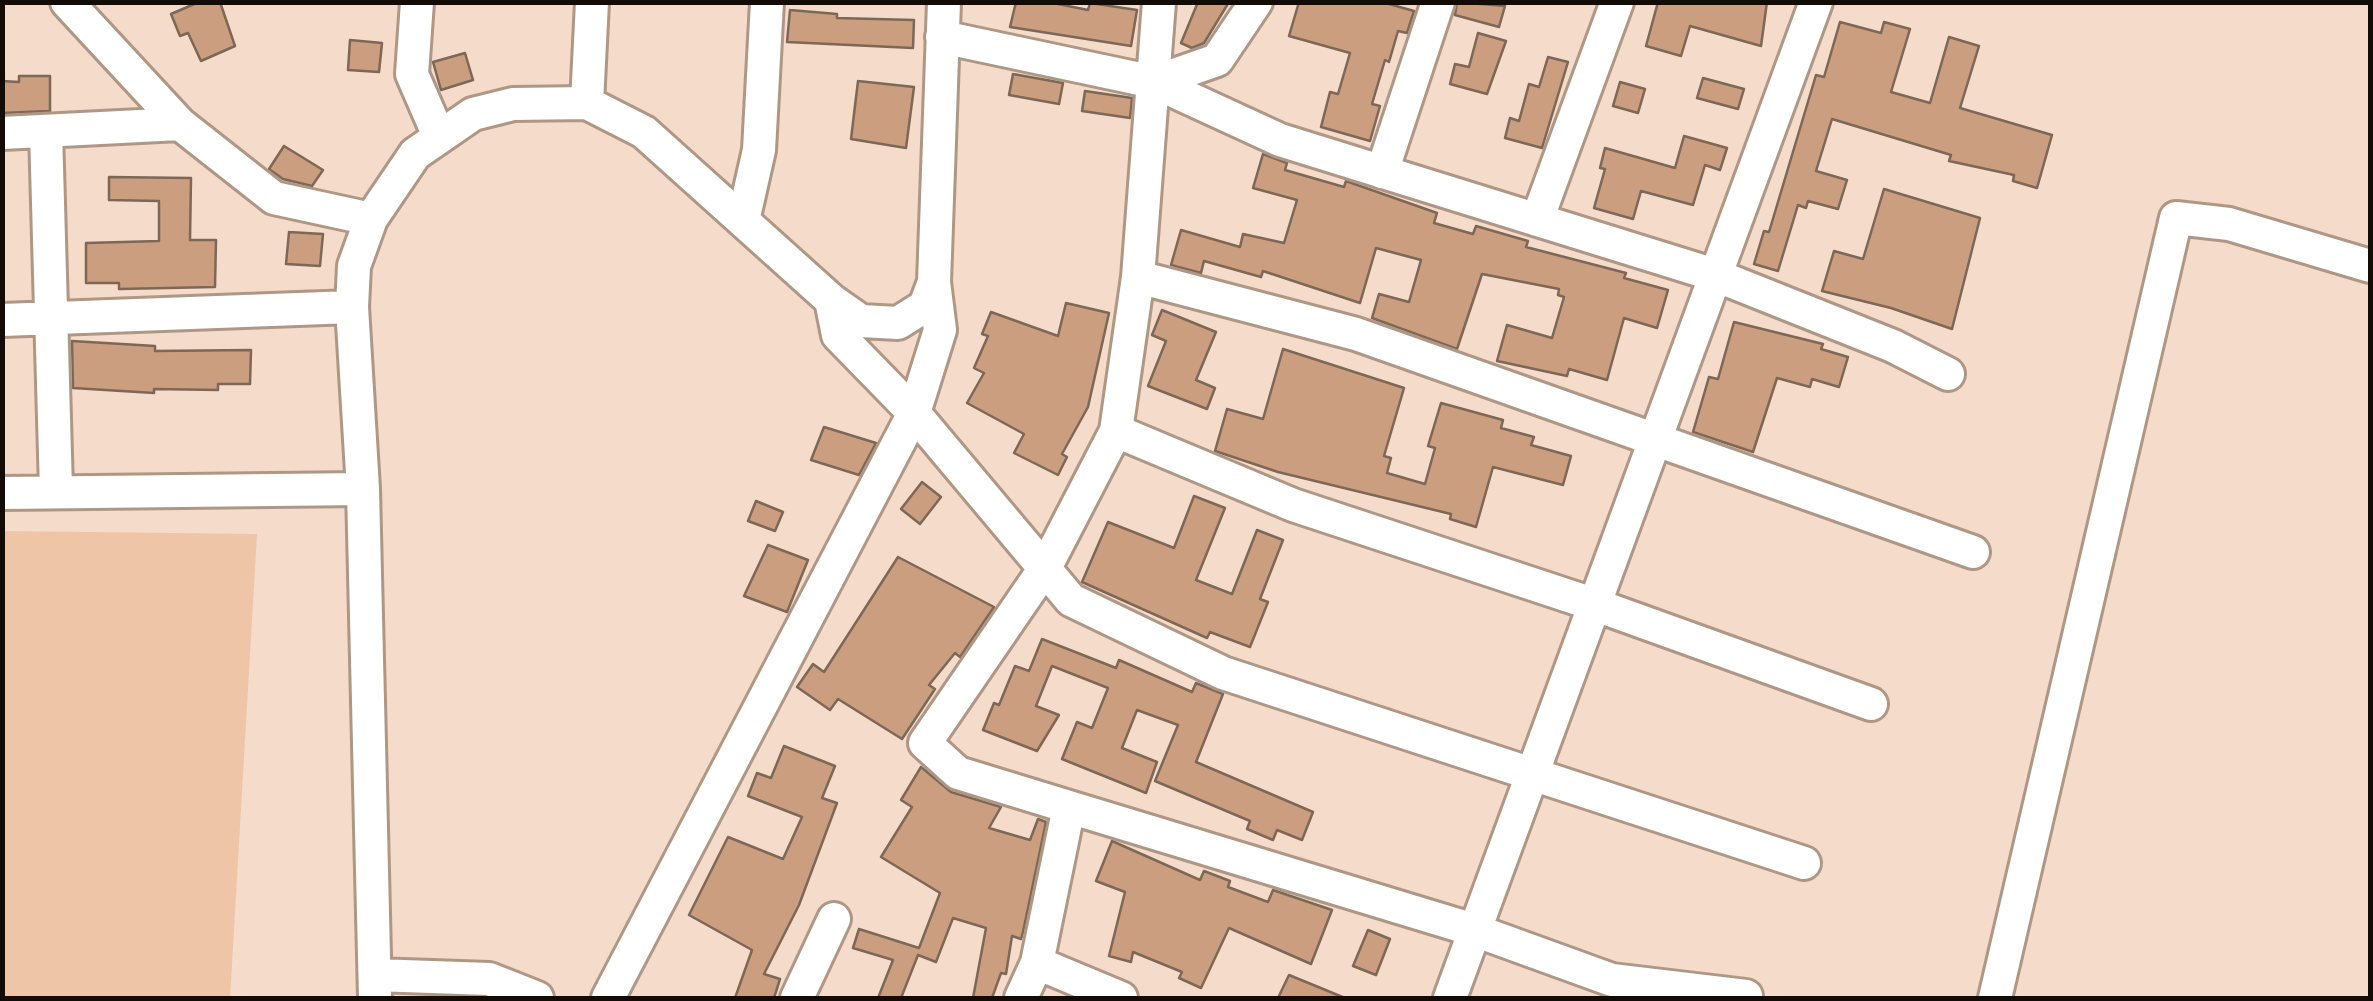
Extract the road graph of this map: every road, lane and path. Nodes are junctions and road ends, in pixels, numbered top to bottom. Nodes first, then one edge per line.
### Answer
1 (66, 2) edge
2 (417, 2) edge
3 (592, 2) edge
4 (767, 2) edge
5 (944, 2) edge
6 (1159, 2) edge
7 (1256, 2) edge
8 (1438, 2) edge
9 (1617, 2) edge
10 (1816, 2) edge
11 (942, 37) junction
12 (1154, 82) junction
13 (587, 103) junction
14 (180, 124) junction
15 (46, 130) junction
16 (2, 133) edge
17 (438, 134) junction
18 (1382, 172) junction
19 (371, 219) junction
20 (1537, 220) junction
21 (743, 221) junction
22 (2370, 266) edge
23 (1138, 276) junction
24 (1715, 276) junction
25 (934, 282) junction
26 (831, 300) junction
27 (352, 307) junction
28 (48, 319) junction
29 (2, 320) edge
30 (1948, 374) dead end
31 (914, 413) junction
32 (1116, 431) junction
33 (1653, 442) junction
34 (56, 490) junction
35 (364, 490) junction
36 (2, 492) edge
37 (1974, 552) dead end
38 (1045, 568) junction
39 (1593, 604) junction
40 (1872, 704) dead end
41 (1530, 773) junction
42 (1069, 807) junction
43 (1804, 863) dead end
44 (834, 919) dead end
45 (1474, 930) junction
46 (1037, 963) junction
47 (375, 987) edge
48 (1746, 996) dead end
49 (537, 998) edge
50 (608, 998) edge
51 (797, 998) edge
52 (1021, 998) edge
53 (1121, 998) edge
54 (1450, 998) edge
55 (1995, 998) edge

1 - 14 street
2 - 17 street
3 - 13 street
4 - 21 street
5 - 11 street
6 - 12 street
7 - 12 street
8 - 18 street
9 - 20 street
10 - 24 street
11 - 12 street
11 - 25 street
12 - 18 street
12 - 23 street
13 - 17 street
13 - 21 street
14 - 15 street
14 - 19 street
15 - 16 street
15 - 28 street
17 - 19 street
18 - 20 street
19 - 27 street
20 - 24 street
21 - 26 street
22 - 55 street
23 - 32 street
23 - 33 street
24 - 30 street
24 - 33 street
25 - 26 street
25 - 31 street
26 - 31 street
27 - 28 street
27 - 35 street
28 - 29 street
28 - 34 street
31 - 38 street
31 - 50 street
32 - 38 street
32 - 39 street
33 - 37 street
33 - 39 street
34 - 35 street
34 - 36 street
35 - 47 street
38 - 41 street
38 - 42 street
39 - 40 street
39 - 41 street
41 - 43 street
41 - 45 street
42 - 45 street
42 - 46 street
44 - 51 street
45 - 48 street
45 - 54 street
46 - 52 street
46 - 53 street
47 - 49 street

